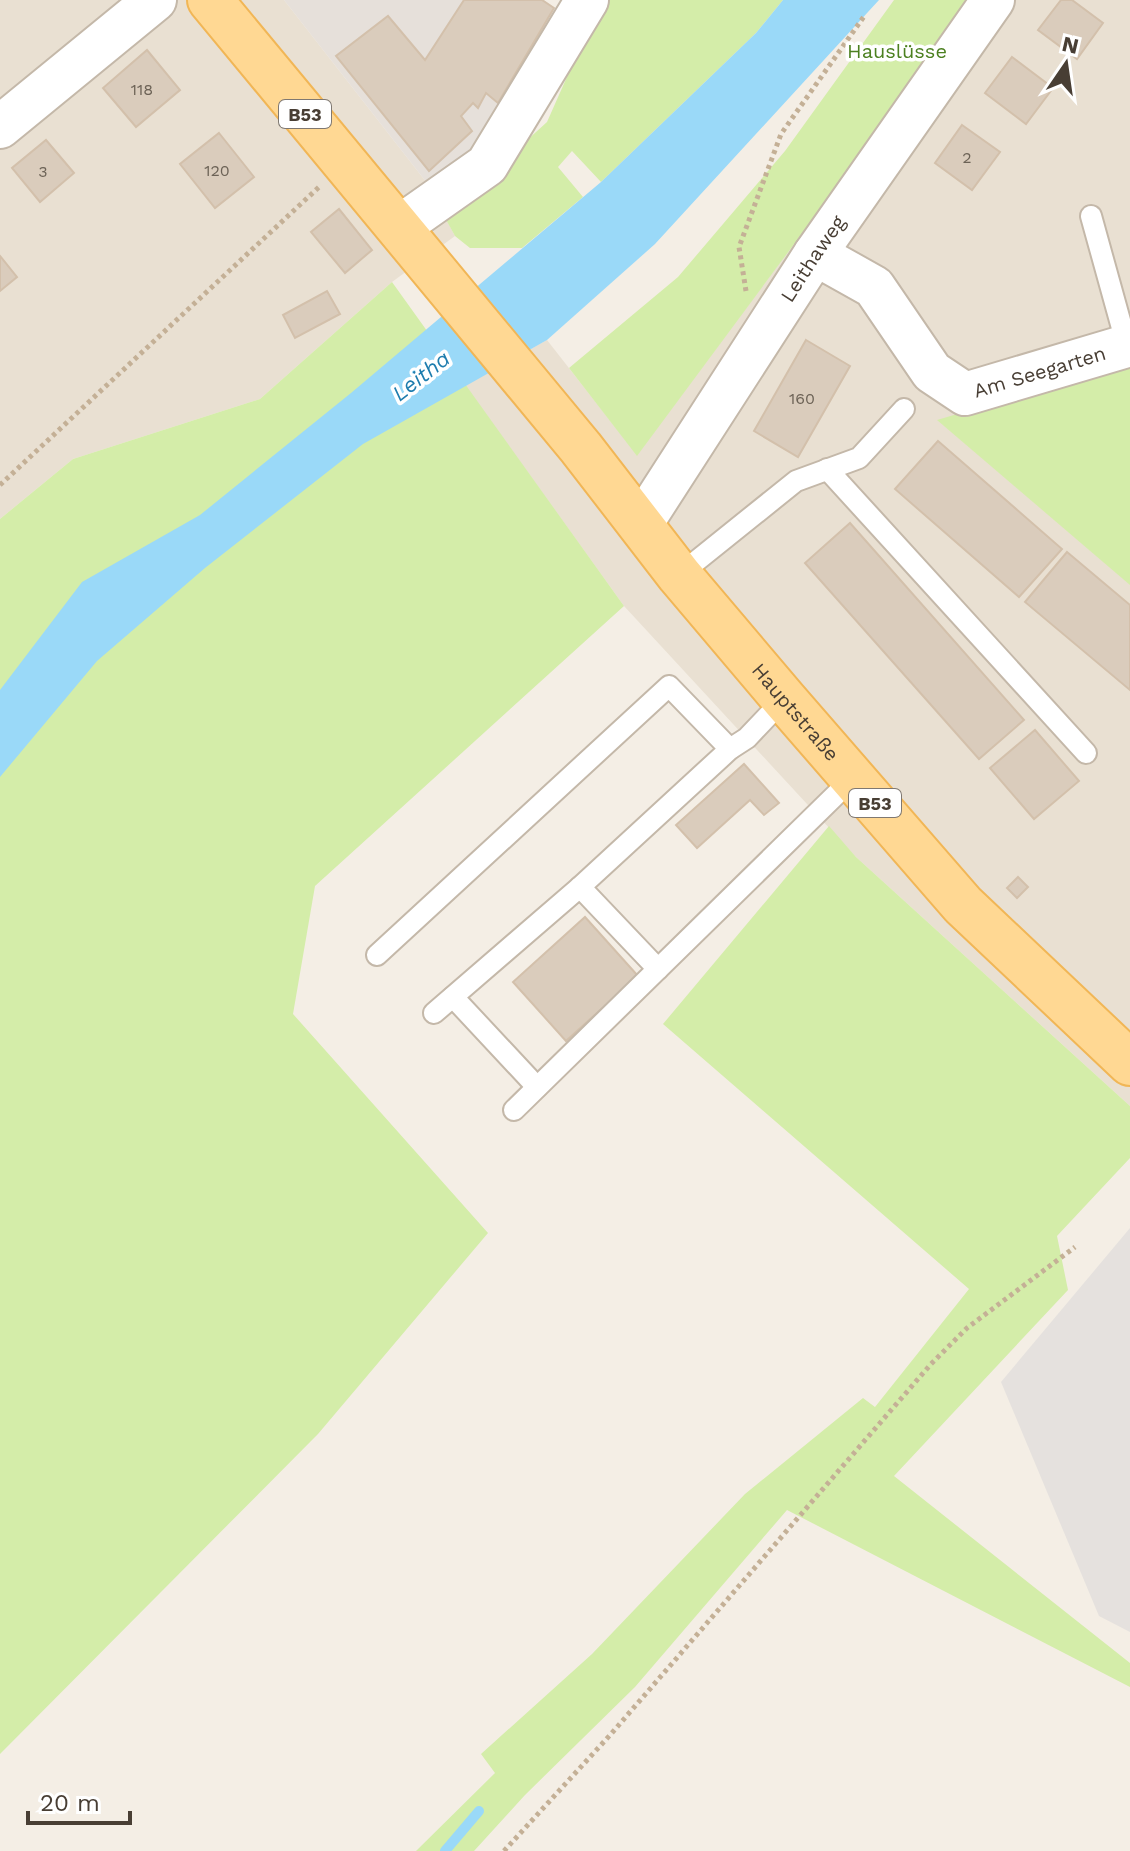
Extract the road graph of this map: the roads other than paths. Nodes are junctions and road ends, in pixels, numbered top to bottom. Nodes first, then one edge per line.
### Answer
1 (155, 0) edge
2 (210, 0) edge
3 (587, 0) edge
4 (993, 0) edge
5 (0, 127) edge
6 (1091, 216) dead end
7 (407, 236) junction
8 (815, 254) junction
9 (1128, 345) edge
10 (904, 409) dead end
11 (827, 469) junction
12 (641, 524) junction
13 (679, 575) junction
14 (784, 699) junction
15 (730, 749) junction
16 (1086, 753) dead end
17 (853, 778) junction
18 (580, 887) junction
19 (377, 955) dead end
20 (658, 969) junction
21 (453, 997) junction
22 (434, 1013) dead end
23 (1130, 1063) edge
24 (537, 1087) junction
25 (514, 1110) dead end

1 - 5 street
2 - 7 main road, B53
3 - 7 street
4 - 8 street, Leithaweg
6 - 9 lane
7 - 12 main road, Hauptstraße / B53
8 - 9 street, Am Seegarten
8 - 12 street, Leithaweg
10 - 11 lane
11 - 13 lane
11 - 16 lane
12 - 13 main road, Hauptstraße / B53
13 - 14 main road, Hauptstraße / B53
14 - 15 lane
14 - 17 main road, Hauptstraße / B53
15 - 18 lane
15 - 19 lane
17 - 20 lane
17 - 23 main road, Hauptstraße / B53
18 - 20 lane
18 - 21 lane
20 - 24 lane
21 - 22 lane
21 - 24 lane
24 - 25 lane

